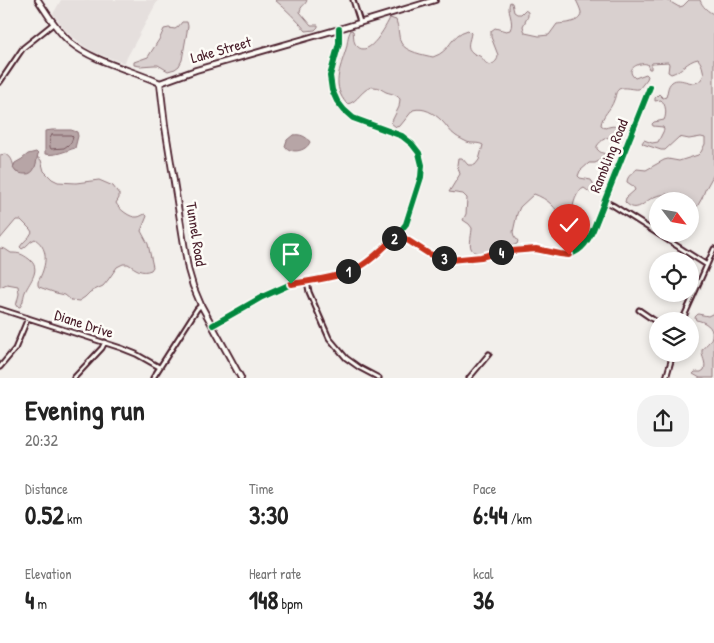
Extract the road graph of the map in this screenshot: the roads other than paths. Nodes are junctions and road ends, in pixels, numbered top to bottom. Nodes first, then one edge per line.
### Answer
1 (38, 0) edge
2 (353, 0) edge
3 (435, 0) edge
4 (360, 22) junction
5 (54, 23) junction
6 (339, 29) junction
7 (0, 82) edge
8 (160, 83) junction
9 (650, 87) dead end
10 (604, 201) junction
11 (398, 234) junction
12 (714, 249) edge
13 (707, 265) junction
14 (307, 281) junction
15 (201, 305) junction
16 (0, 309) edge
17 (639, 310) dead end
18 (686, 312) edge
19 (649, 316) edge
20 (28, 318) junction
21 (213, 324) junction
22 (105, 342) junction
23 (489, 354) dead end
24 (671, 362) edge
25 (0, 367) edge
26 (159, 367) junction
27 (74, 378) edge
28 (153, 378) edge
29 (241, 378) edge
30 (379, 378) edge
31 (469, 378) edge
32 (666, 378) edge

1 - 5 main road
2 - 4 street
3 - 4 street, Lake Street
4 - 6 street, Lake Street
5 - 7 street
5 - 8 main road
6 - 8 street, Lake Street
6 - 11 street
8 - 15 main road, Tunnel Road
9 - 10 street, Rambling Road
10 - 11 street, Rambling Road
10 - 13 street
11 - 14 street
12 - 13 street
13 - 18 street
14 - 21 street
14 - 30 street
15 - 21 main road, Tunnel Road
15 - 26 street
16 - 20 street, Diane Drive
17 - 19 street
20 - 22 street, Diane Drive
20 - 25 street
21 - 29 main road, Tunnel Road
22 - 26 street, Diane Drive
22 - 27 street
23 - 31 street
24 - 32 street
26 - 28 street

